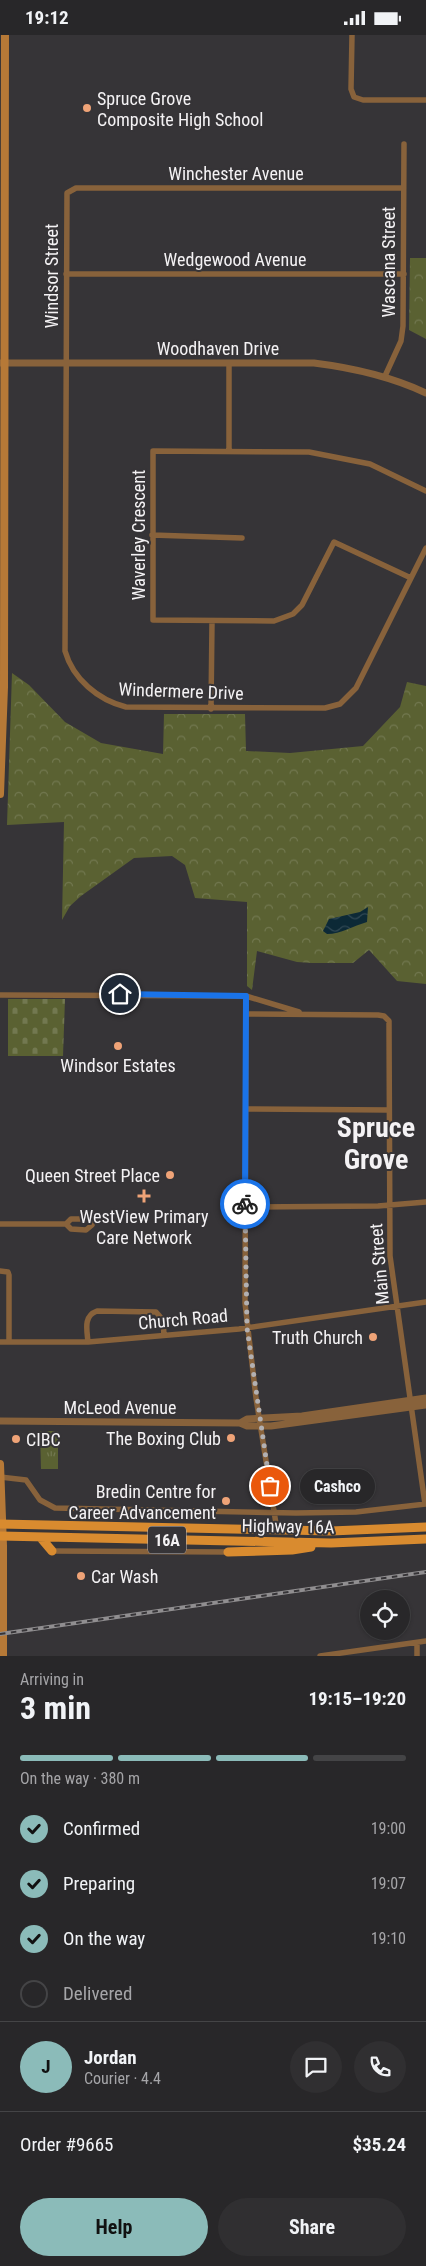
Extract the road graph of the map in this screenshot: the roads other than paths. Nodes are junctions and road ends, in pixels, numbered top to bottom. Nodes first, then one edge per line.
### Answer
1 (5, 35) edge
2 (352, 35) edge
3 (426, 100) edge
4 (404, 144) dead end
5 (403, 188) junction
6 (70, 191) joint
7 (66, 274) junction
8 (404, 274) junction
9 (3, 363) edge
10 (66, 363) junction
11 (229, 363) junction
12 (385, 376) junction
13 (426, 393) edge
14 (229, 450) junction
15 (426, 491) edge
16 (152, 535) junction
17 (242, 538) dead end
18 (426, 548) edge
19 (412, 578) junction
20 (2, 599) edge
21 (212, 622) junction
22 (211, 709) junction
23 (0, 794) edge
24 (0, 995) edge
25 (246, 996) junction
26 (246, 1014) junction
27 (304, 1014) junction
28 (246, 1109) junction
29 (389, 1110) junction
30 (426, 1202) edge
31 (389, 1205) junction
32 (245, 1207) junction
33 (0, 1224) edge
34 (66, 1224) dead end
35 (0, 1271) edge
36 (426, 1302) edge
37 (397, 1306) junction
38 (247, 1328) junction
39 (164, 1335) junction
40 (0, 1342) edge
41 (9, 1342) junction
42 (88, 1342) junction
43 (426, 1398) edge
44 (411, 1404) junction
45 (426, 1405) edge
46 (0, 1421) edge
47 (260, 1423) junction
48 (0, 1464) edge
49 (0, 1477) edge
50 (426, 1504) edge
51 (274, 1513) junction
52 (1, 1524) edge
53 (426, 1527) edge
54 (277, 1530) junction
55 (1, 1536) edge
56 (41, 1538) junction
57 (426, 1539) edge
58 (331, 1543) junction
59 (52, 1551) joint
60 (228, 1552) joint
61 (426, 1641) edge
62 (416, 1643) junction
63 (3, 1656) edge
64 (320, 1656) edge
65 (416, 1656) edge

1 - 9 main road
2 - 3 street
4 - 5 street, Wascana Street
5 - 6 street, Winchester Avenue
5 - 8 street, Wascana Street
6 - 7 street, Windsor Street
7 - 8 street, Wedgewood Avenue
7 - 10 street, Windsor Street
8 - 12 street, Wascana Street
9 - 10 street, Woodhaven Drive
9 - 20 main road
10 - 11 street, Woodhaven Drive
10 - 22 street, Windermere Drive
11 - 12 street, Woodhaven Drive
11 - 14 street
12 - 13 street, Woodhaven Drive
14 - 15 street, Waverley Crescent
14 - 16 street, Waverley Crescent
16 - 17 street
16 - 21 street, Waverley Crescent
18 - 19 street, Windermere Drive
19 - 21 street, Waverley Crescent
19 - 22 street, Windermere Drive
20 - 23 main road
21 - 22 street
24 - 25 street
25 - 26 street
25 - 27 street
26 - 27 street
26 - 28 street
27 - 29 street, Main Street
28 - 29 street
28 - 32 street
29 - 31 street, Main Street
30 - 31 street
31 - 32 street
31 - 37 street, Main Street
32 - 38 street
33 - 34 street
35 - 41 street
36 - 37 street, Church Road
37 - 38 street, Church Road
37 - 44 street, Main Street
38 - 39 street, Church Road
38 - 47 street
39 - 42 street, Church Road
39 - 42 street
40 - 41 street, Church Road
41 - 42 street, Church Road
43 - 44 street, McLeod Avenue
44 - 45 street, McLeod Avenue
44 - 47 street, McLeod Avenue
44 - 50 street, Main Street
46 - 47 street, McLeod Avenue
47 - 51 street
48 - 49 main road
49 - 51 street
49 - 52 main road
50 - 51 street
51 - 54 street
52 - 54 main road, Highway 16A / 16A
52 - 55 main road
53 - 54 main road, Highway 16A / 16A
55 - 56 main road, Highway 16A / 16A
55 - 63 main road
56 - 58 main road, Highway 16A / 16A
56 - 59 main road
57 - 58 main road, Highway 16A / 16A
58 - 60 main road
59 - 60 street
61 - 62 street
62 - 64 street
62 - 65 street

